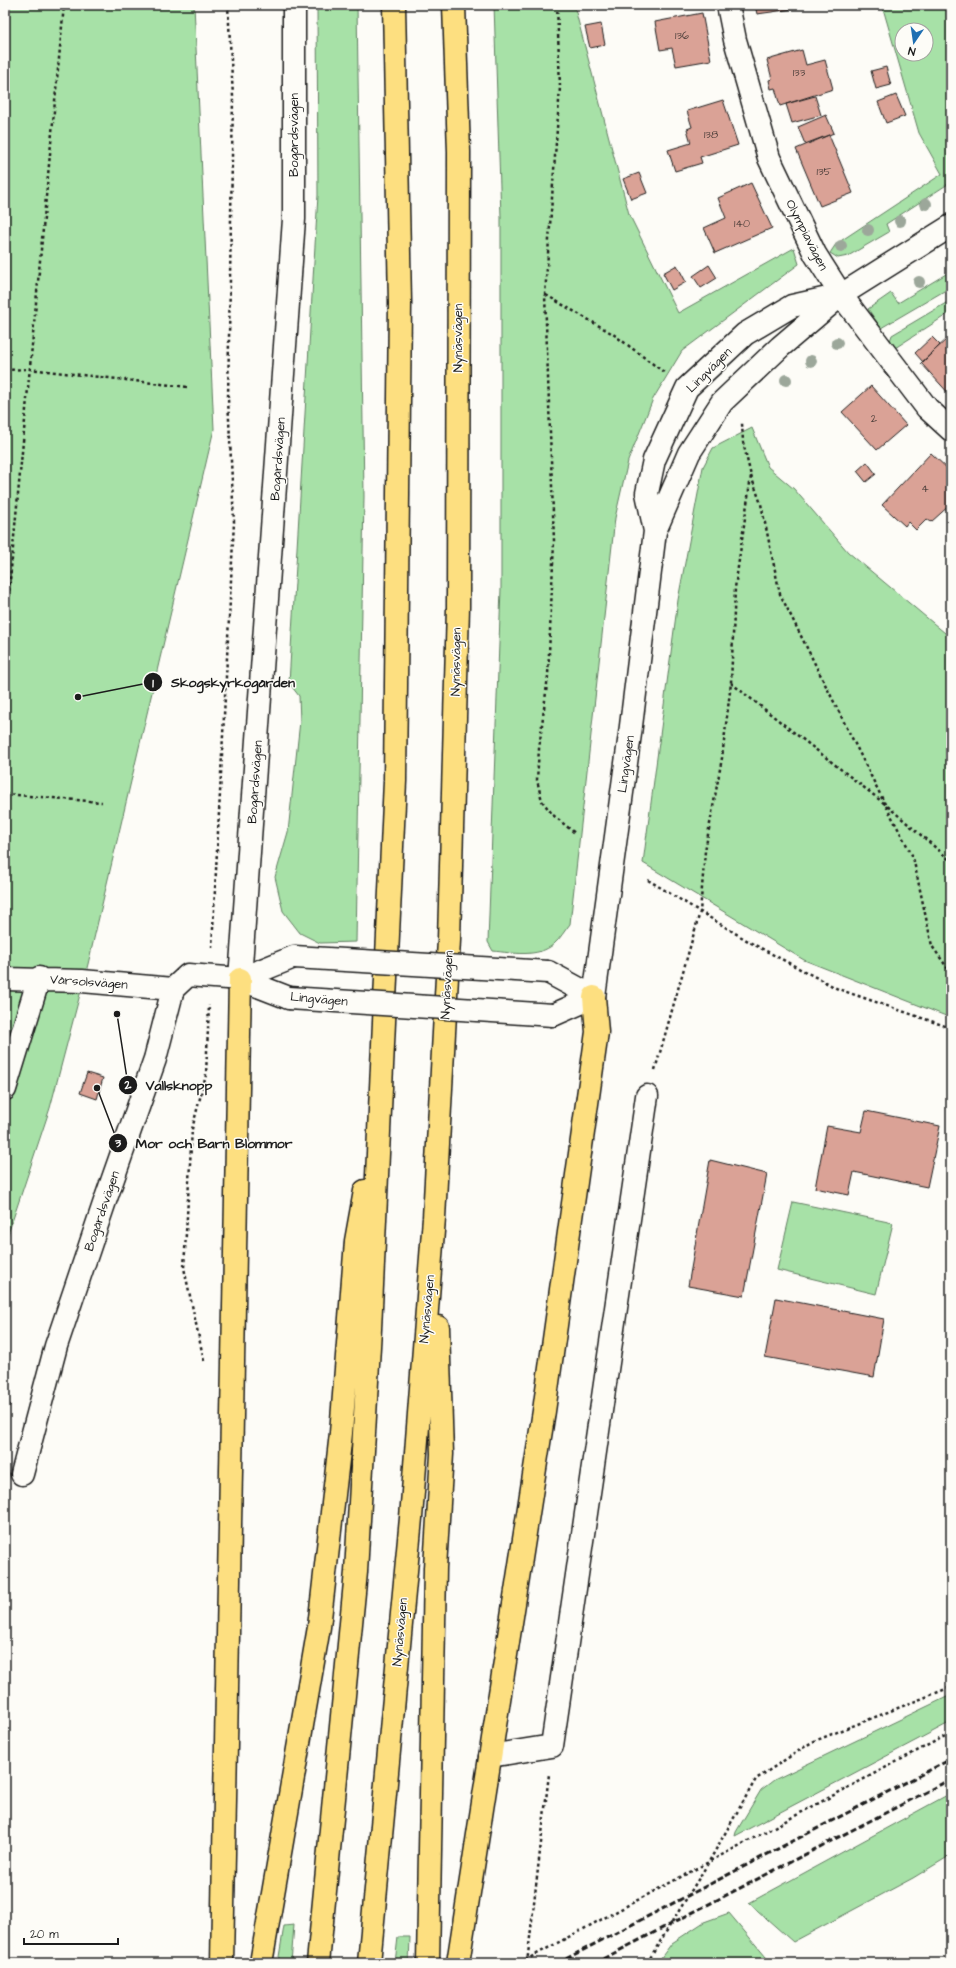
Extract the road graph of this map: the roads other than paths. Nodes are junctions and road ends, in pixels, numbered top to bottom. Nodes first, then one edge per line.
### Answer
1 (294, 5) edge
2 (394, 5) edge
3 (454, 5) edge
4 (728, 5) edge
5 (951, 226) edge
6 (840, 295) junction
7 (951, 430) edge
8 (655, 531) junction
9 (38, 978) junction
10 (5, 979) edge
11 (240, 979) junction
12 (173, 988) junction
13 (594, 997) junction
14 (5, 1089) edge
15 (647, 1096) road end
16 (380, 1112) junction
17 (434, 1218) junction
18 (22, 1474) dead end
19 (490, 1756) junction
20 (222, 1963) edge
21 (261, 1963) edge
22 (318, 1963) edge
23 (369, 1963) edge
24 (428, 1963) edge
25 (458, 1963) edge

1 - 11 street, Bogårdsvägen
2 - 16 highway
3 - 17 highway, Nynäsvägen
4 - 6 street, Olympiavägen
5 - 6 street, Lingvägen
6 - 7 street, Olympiavägen
6 - 8 street, Lingvägen
6 - 8 street, Lingvägen
8 - 13 street, Lingvägen
9 - 10 street, Vårsolsvägen
9 - 12 street, Vårsolsvägen
9 - 14 street
11 - 12 street
11 - 13 street, Lingvägen, bridge
11 - 13 street, bridge
11 - 20 highway
12 - 18 street, Bogårdsvägen
13 - 19 highway
15 - 19 street
16 - 21 highway
16 - 22 highway
17 - 23 highway, Nynäsvägen
17 - 24 highway
19 - 25 highway

